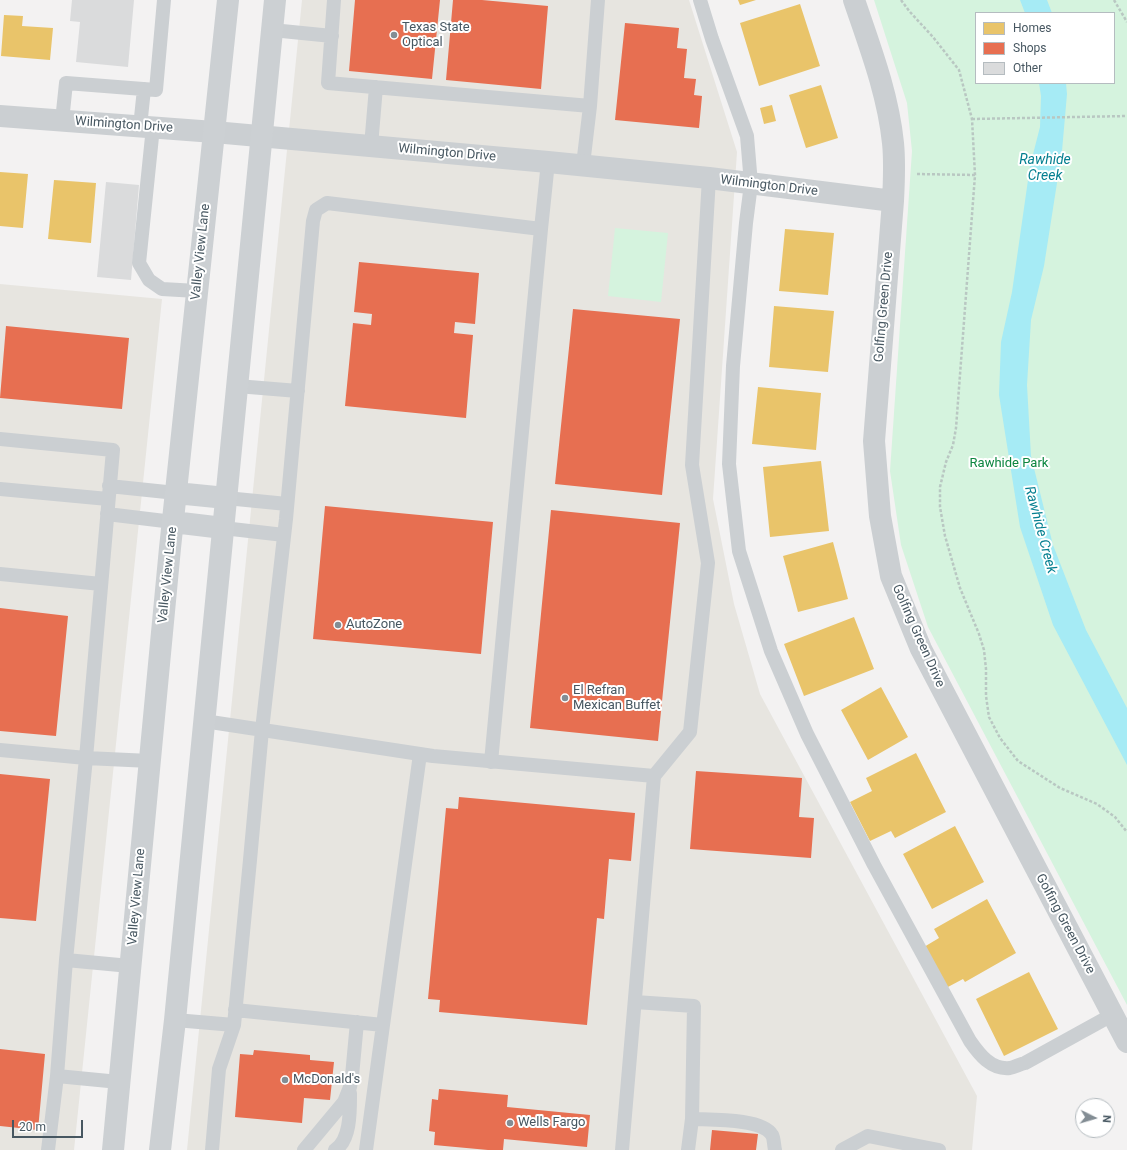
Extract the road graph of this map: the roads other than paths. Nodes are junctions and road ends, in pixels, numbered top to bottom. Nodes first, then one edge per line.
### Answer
1 (164, 0) edge
2 (228, 0) edge
3 (275, 0) edge
4 (334, 0) edge
5 (598, 0) edge
6 (700, 0) edge
7 (854, 0) edge
8 (272, 30) junction
9 (332, 36) junction
10 (376, 87) junction
11 (144, 89) junction
12 (590, 106) junction
13 (0, 116) edge
14 (62, 121) junction
15 (146, 127) junction
16 (214, 132) junction
17 (261, 136) junction
18 (371, 146) junction
19 (548, 162) junction
20 (583, 165) junction
21 (709, 178) junction
22 (751, 184) junction
23 (893, 201) junction
24 (541, 229) junction
25 (197, 291) junction
26 (237, 386) junction
27 (298, 391) junction
28 (0, 439) edge
29 (0, 489) edge
30 (109, 493) junction
31 (176, 493) junction
32 (226, 498) junction
33 (287, 504) junction
34 (107, 514) junction
35 (173, 522) junction
36 (223, 528) junction
37 (284, 535) junction
38 (0, 574) edge
39 (101, 584) junction
40 (204, 721) junction
41 (262, 730) junction
42 (0, 750) edge
43 (420, 754) junction
44 (86, 758) junction
45 (150, 761) junction
46 (490, 762) junction
47 (654, 776) junction
48 (66, 960) junction
49 (130, 966) junction
50 (635, 1002) junction
51 (235, 1010) junction
52 (1112, 1015) junction
53 (175, 1020) junction
54 (357, 1022) junction
55 (234, 1025) junction
56 (383, 1025) junction
57 (1127, 1042) edge
58 (57, 1076) junction
59 (119, 1082) junction
60 (350, 1087) junction
61 (692, 1119) junction
62 (48, 1150) edge
63 (113, 1150) edge
64 (160, 1150) edge
65 (212, 1150) edge
66 (304, 1150) edge
67 (335, 1150) edge
68 (366, 1150) edge
69 (622, 1150) edge
70 (688, 1150) edge
71 (775, 1150) edge
72 (842, 1150) edge
73 (939, 1150) edge

1 - 11 lane
2 - 16 main road, Valley View Lane
3 - 8 main road
4 - 9 lane
5 - 12 lane
6 - 22 lane
7 - 23 street, Golfing Green Drive
8 - 9 lane
8 - 17 main road
9 - 10 lane
10 - 12 lane
10 - 18 lane
11 - 14 lane
11 - 15 lane
12 - 20 lane
13 - 14 street, Wilmington Drive
14 - 15 street, Wilmington Drive
15 - 16 street, Wilmington Drive
15 - 25 lane
16 - 17 street, Wilmington Drive
16 - 25 main road, Valley View Lane
17 - 18 street, Wilmington Drive
17 - 26 main road
18 - 19 street, Wilmington Drive
19 - 20 street, Wilmington Drive
19 - 24 lane
20 - 21 street, Wilmington Drive
21 - 22 street, Wilmington Drive
21 - 47 lane
22 - 23 street, Wilmington Drive
22 - 52 lane
23 - 52 street, Golfing Green Drive
24 - 27 lane
24 - 46 lane
25 - 31 main road, Valley View Lane
26 - 27 lane
26 - 32 main road
27 - 33 lane
28 - 30 lane
29 - 30 lane
30 - 31 lane
30 - 34 lane
31 - 32 main road
31 - 35 main road, Valley View Lane
32 - 33 lane
32 - 36 main road
33 - 37 lane
34 - 35 lane
34 - 39 lane
35 - 36 main road
35 - 45 main road, Valley View Lane
36 - 37 lane
36 - 40 main road
37 - 41 lane
38 - 39 lane
39 - 44 lane
40 - 41 lane
40 - 53 main road
41 - 43 lane
41 - 51 lane
42 - 44 lane
43 - 46 lane
43 - 56 lane
44 - 45 lane
44 - 48 lane
45 - 49 main road, Valley View Lane
46 - 47 lane
47 - 50 lane
48 - 49 lane
48 - 58 lane
49 - 59 main road, Valley View Lane
50 - 61 lane
50 - 69 lane
51 - 54 lane
51 - 55 lane
52 - 57 street, Golfing Green Drive
53 - 55 lane
53 - 64 main road
54 - 56 lane
54 - 60 lane
55 - 65 lane
56 - 68 lane
58 - 59 lane
58 - 62 lane
59 - 63 main road, Valley View Lane
60 - 66 lane
60 - 67 lane
61 - 70 lane
61 - 71 lane
72 - 73 lane

